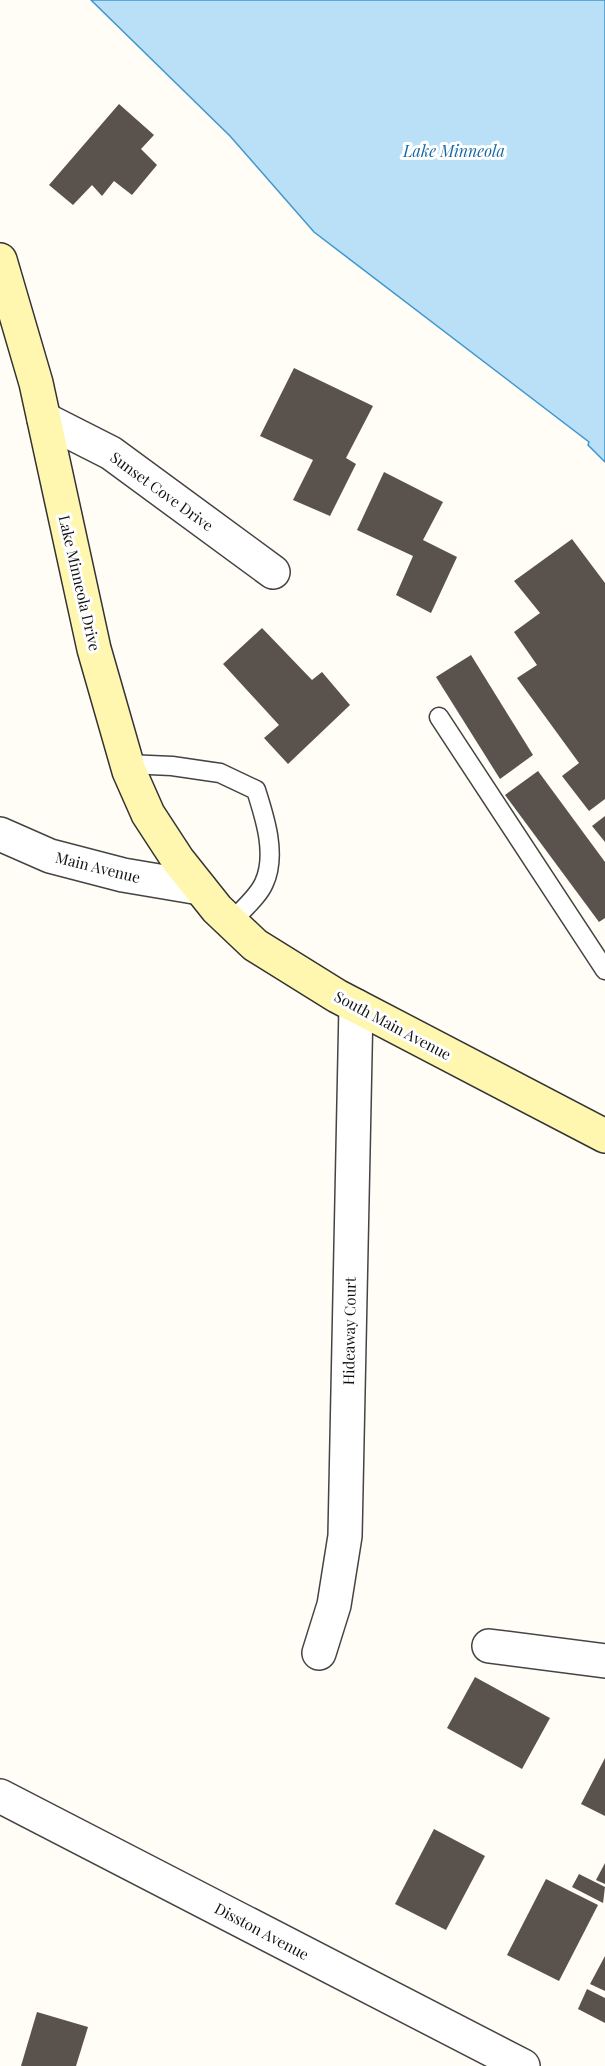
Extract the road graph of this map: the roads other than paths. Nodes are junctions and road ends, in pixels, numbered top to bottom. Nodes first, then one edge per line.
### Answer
1 (0, 260) edge
2 (44, 419) junction
3 (273, 572) dead end
4 (439, 717) dead end
5 (127, 764) junction
6 (0, 834) edge
7 (200, 888) junction
8 (231, 922) junction
9 (605, 970) edge
10 (356, 1006) junction
11 (605, 1136) edge
12 (489, 1646) dead end
13 (319, 1653) dead end
14 (605, 1661) edge
15 (0, 1796) edge
16 (523, 2066) edge

1 - 2 street, Lake Minneola Drive
2 - 3 street, Sunset Cove Drive
2 - 5 street, Lake Minneola Drive
4 - 9 lane
5 - 7 street, Lake Minneola Drive
5 - 8 lane
6 - 7 street, Main Avenue
7 - 8 street, South Main Avenue
8 - 10 street, South Main Avenue
10 - 11 street, South Main Avenue
10 - 13 street, Hideaway Court
12 - 14 street
15 - 16 street, Disston Avenue

